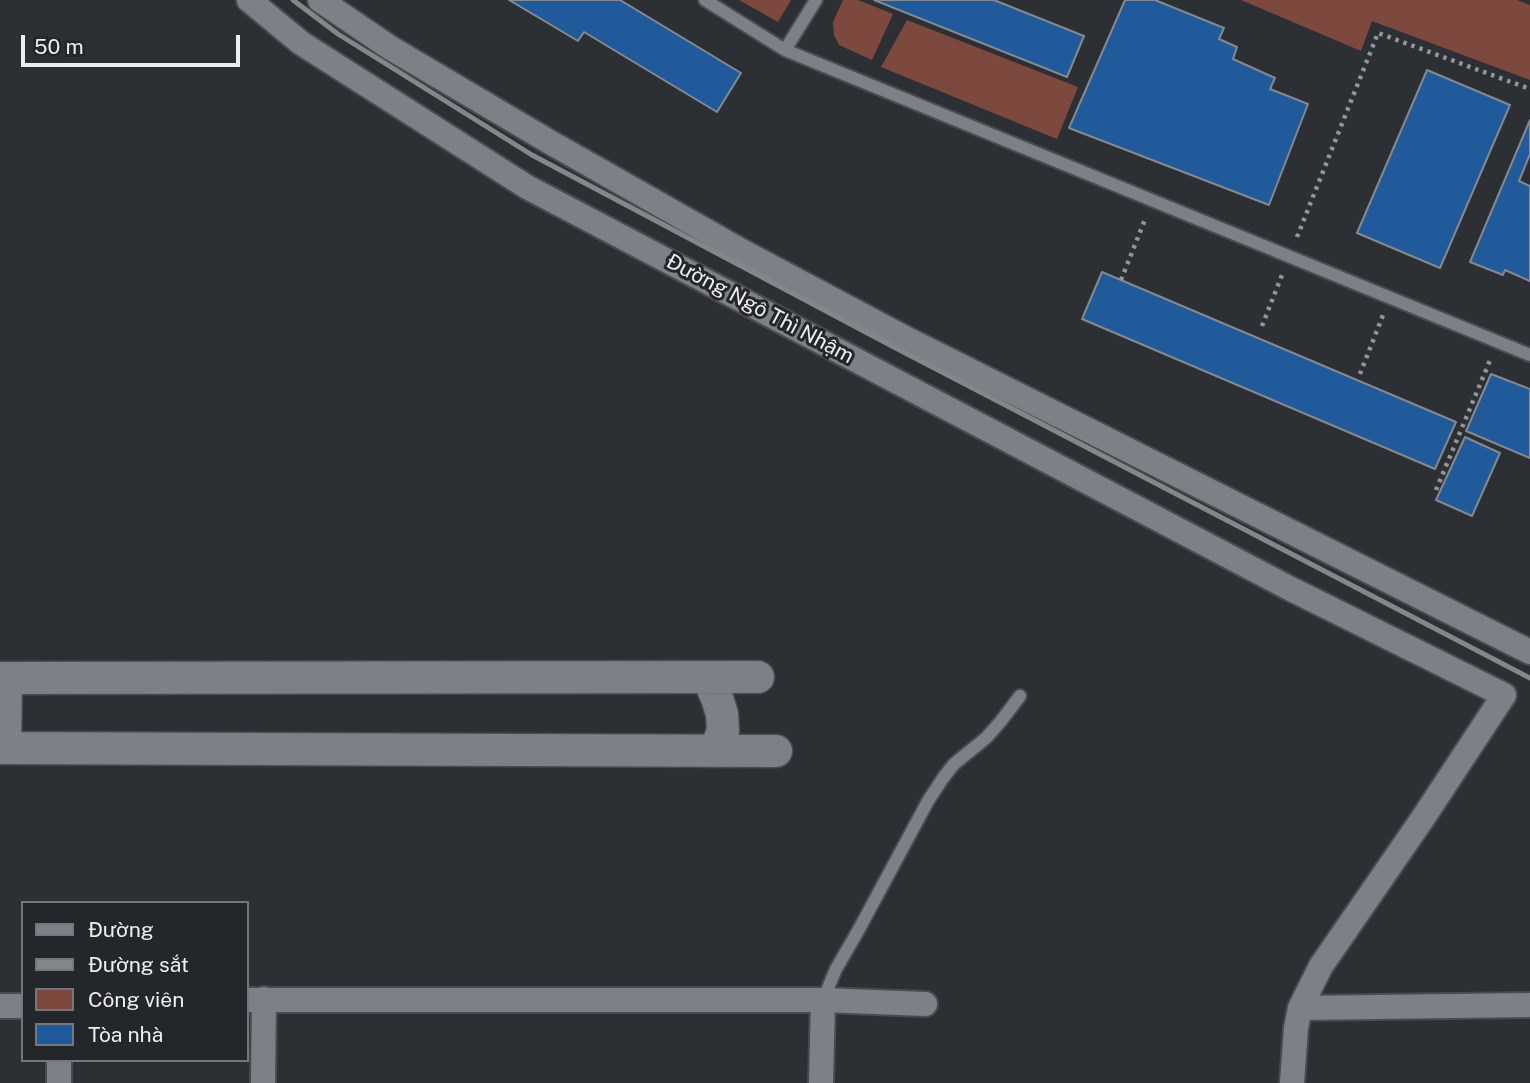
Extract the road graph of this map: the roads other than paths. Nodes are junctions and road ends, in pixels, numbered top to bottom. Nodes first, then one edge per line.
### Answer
1 (249, 0) edge
2 (320, 0) edge
3 (705, 0) edge
4 (816, 0) edge
5 (785, 50) junction
6 (1530, 355) edge
7 (1530, 652) edge
8 (758, 677) dead end
9 (3, 678) edge
10 (708, 678) junction
11 (1020, 696) dead end
12 (3, 748) edge
13 (715, 751) junction
14 (776, 751) dead end
15 (255, 1000) edge
16 (822, 1000) junction
17 (925, 1004) dead end
18 (1530, 1005) edge
19 (0, 1006) edge
20 (21, 1006) edge
21 (1300, 1008) junction
22 (59, 1062) edge
23 (59, 1083) edge
24 (263, 1083) edge
25 (821, 1083) edge
26 (1292, 1083) edge

1 - 21 street, Đường Ngô Thì Nhậm
2 - 7 street
3 - 5 lane
4 - 5 lane
5 - 6 lane
8 - 10 street
9 - 10 street
9 - 12 street
10 - 13 street
11 - 16 lane
12 - 13 street
13 - 14 street
15 - 16 street
15 - 24 street
16 - 17 street
16 - 25 street
18 - 21 street
19 - 20 street
21 - 26 street
22 - 23 street

